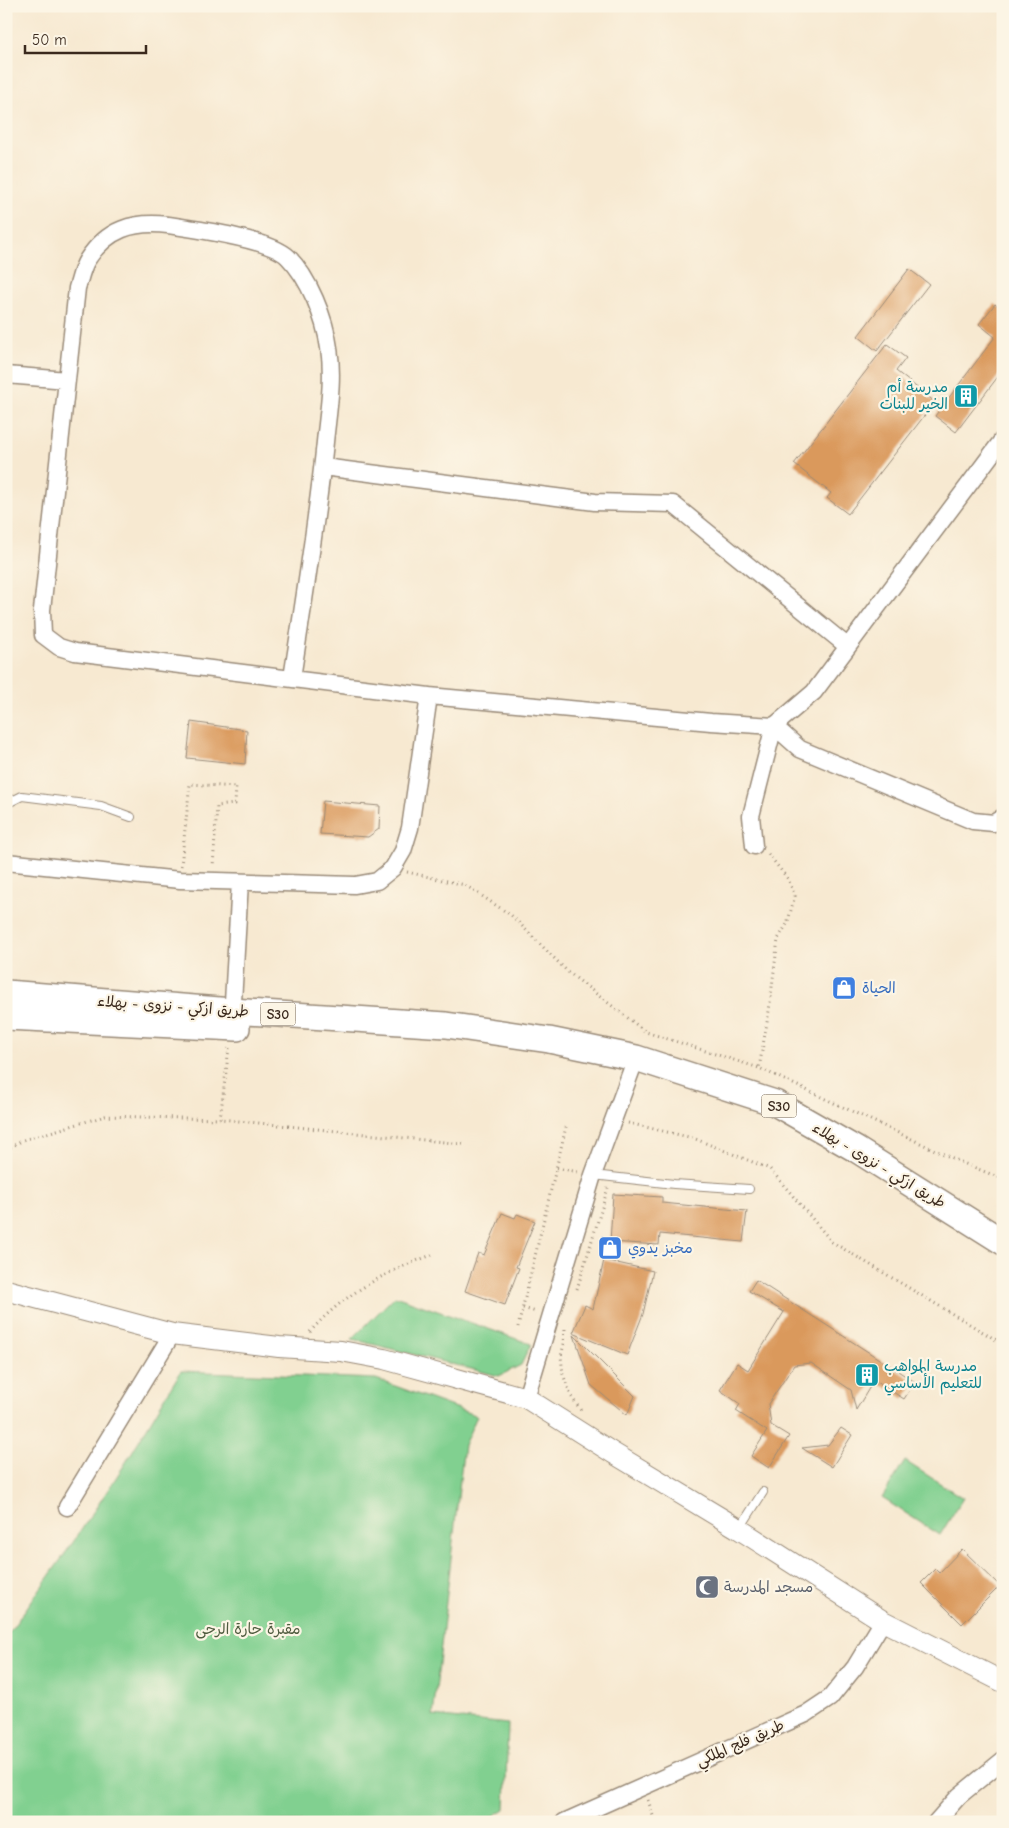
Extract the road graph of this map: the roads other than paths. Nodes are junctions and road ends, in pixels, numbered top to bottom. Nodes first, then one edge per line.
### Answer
1 (6, 375) edge
2 (67, 380) junction
3 (1003, 439) edge
4 (323, 467) junction
5 (847, 646) junction
6 (292, 678) junction
7 (429, 696) junction
8 (774, 726) junction
9 (6, 804) edge
10 (131, 817) dead end
11 (1003, 817) edge
12 (754, 846) road end
13 (6, 862) edge
14 (240, 882) junction
15 (6, 993) edge
16 (6, 1017) edge
17 (232, 1019) junction
18 (636, 1058) junction
19 (593, 1175) junction
20 (749, 1189) dead end
21 (997, 1234) edge
22 (6, 1290) edge
23 (172, 1334) junction
24 (526, 1398) junction
25 (763, 1492) dead end
26 (67, 1507) dead end
27 (739, 1529) junction
28 (883, 1621) junction
29 (1003, 1682) edge
30 (1003, 1760) edge
31 (564, 1822) edge
32 (936, 1822) edge

1 - 2 street
2 - 4 street
2 - 6 street
3 - 5 street
4 - 5 street
4 - 6 street
5 - 8 street
6 - 7 street
7 - 8 street
7 - 14 street
8 - 11 street
8 - 12 street
9 - 10 lane
13 - 14 street
14 - 17 street
15 - 17 main road, طريق ازكي - نزوى - بهلاء / S30
16 - 17 main road, طريق ازكي - نزوى - بهلاء / S30
17 - 18 main road, طريق ازكي - نزوى - بهلاء / S30
18 - 19 street
18 - 21 main road, طريق ازكي - نزوى - بهلاء / S30
19 - 20 lane
19 - 24 street
22 - 23 street
23 - 24 street
23 - 26 street
24 - 27 street
25 - 27 lane
27 - 28 street
28 - 29 street
28 - 31 street, طريق فلج الملكي
30 - 32 street

